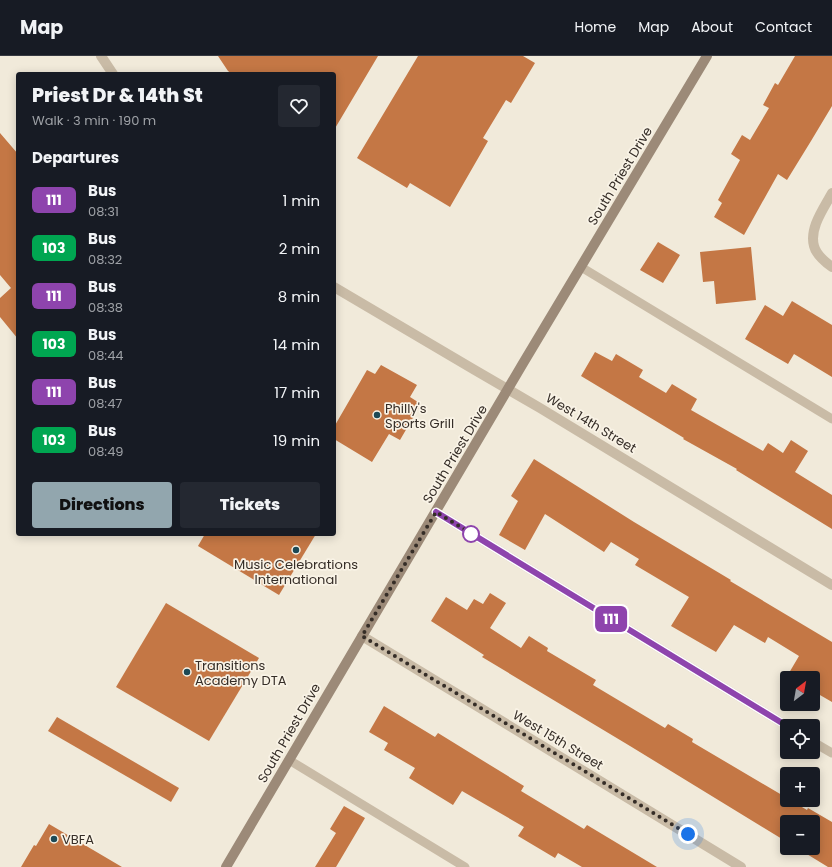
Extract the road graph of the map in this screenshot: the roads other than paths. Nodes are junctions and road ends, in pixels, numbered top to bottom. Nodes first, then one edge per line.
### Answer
1 (101, 56) edge
2 (707, 56) edge
3 (112, 72) edge
4 (832, 194) edge
5 (581, 267) junction
6 (832, 267) edge
7 (336, 288) edge
8 (508, 389) junction
9 (832, 419) edge
10 (436, 512) junction
11 (832, 585) edge
12 (362, 636) junction
13 (780, 722) edge
14 (820, 746) edge
15 (832, 754) edge
16 (289, 760) junction
17 (226, 867) edge
18 (465, 867) edge
19 (741, 867) edge

1 - 3 street
2 - 5 main road, South Priest Drive
4 - 6 street
5 - 8 main road, South Priest Drive
5 - 9 lane
7 - 8 street, West 14th Street
8 - 10 main road, South Priest Drive
8 - 11 street, West 14th Street
10 - 12 main road, South Priest Drive
10 - 13 lane
12 - 16 main road, South Priest Drive
12 - 19 street, West 15th Street
14 - 15 lane
16 - 17 main road, South Priest Drive
16 - 18 lane

